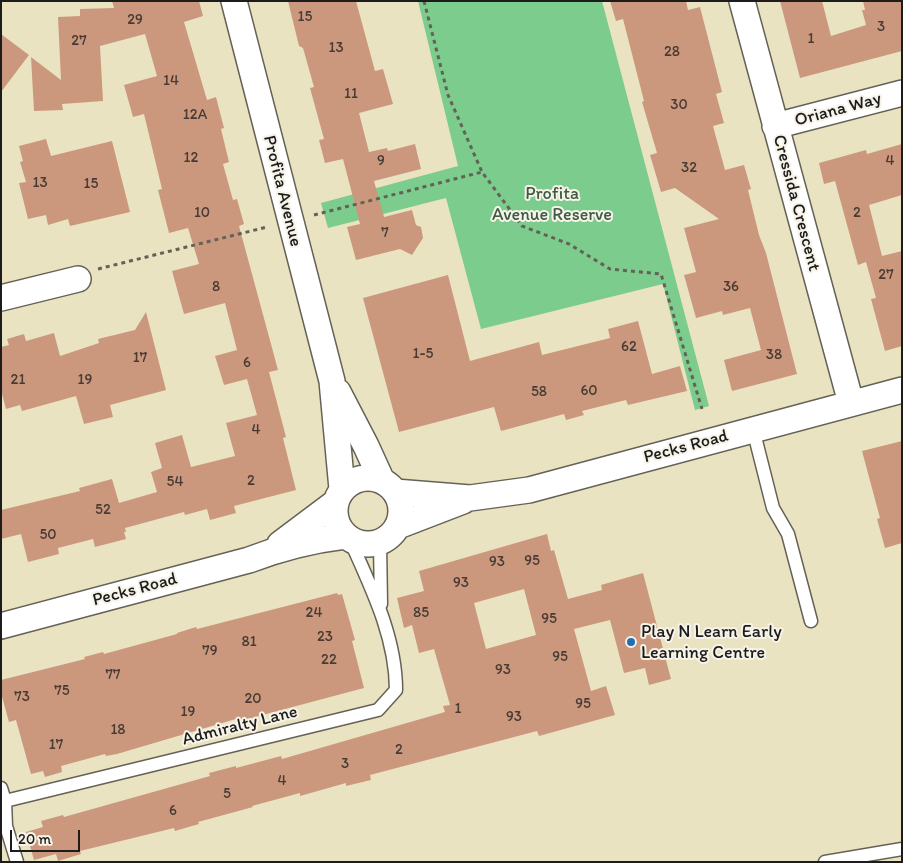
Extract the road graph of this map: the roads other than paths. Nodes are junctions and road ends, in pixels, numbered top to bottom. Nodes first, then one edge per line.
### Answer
1 (234, 1) edge
2 (742, 1) edge
3 (902, 93) edge
4 (775, 126) junction
5 (78, 279) road end
6 (1, 298) edge
7 (332, 381) junction
8 (902, 390) edge
9 (851, 403) junction
10 (753, 429) junction
11 (389, 487) junction
12 (339, 495) junction
13 (470, 498) junction
14 (398, 526) junction
15 (347, 538) junction
16 (380, 543) junction
17 (268, 553) junction
18 (381, 609) junction
19 (811, 621) dead end
20 (1, 626) edge
21 (1, 788) edge
22 (5, 801) junction
23 (902, 849) edge
24 (17, 862) edge
25 (826, 862) edge

1 - 7 street, Profita Avenue
2 - 4 street, Cressida Crescent
3 - 4 street, Oriana Way
4 - 9 street, Cressida Crescent
5 - 6 street
7 - 11 street, Profita Avenue
7 - 12 street, Profita Avenue
8 - 9 street, Pecks Road
9 - 10 street, Pecks Road
10 - 13 street, Pecks Road
10 - 19 lane
11 - 12 street
11 - 13 street, Pecks Road
11 - 14 street
12 - 15 street
12 - 17 street, Pecks Road
13 - 14 street, Pecks Road
14 - 16 street
15 - 16 street
15 - 17 street, Pecks Road
15 - 18 lane, Admiralty Lane
16 - 18 lane, Admiralty Lane
17 - 20 street, Pecks Road
18 - 22 lane, Admiralty Lane
21 - 22 lane
22 - 24 lane
23 - 25 lane

